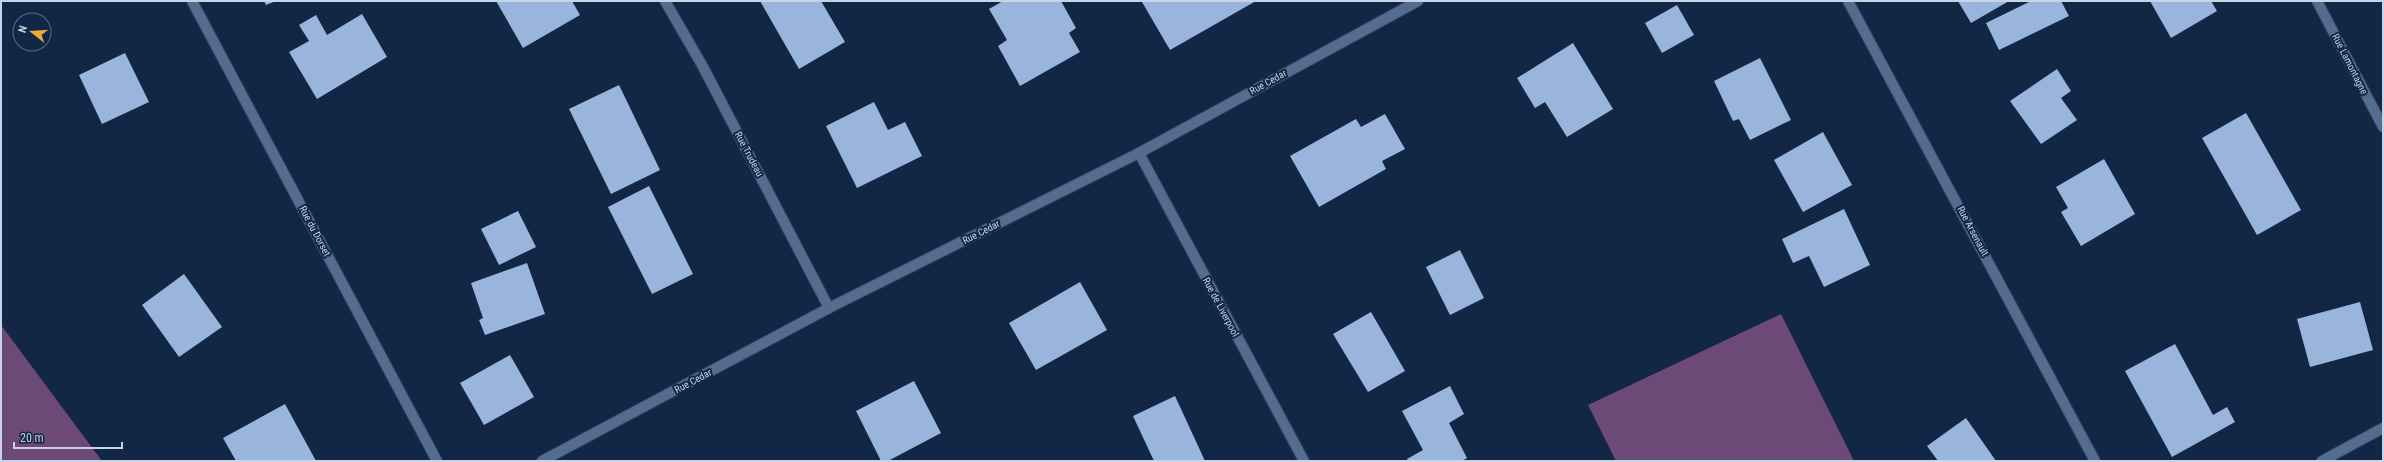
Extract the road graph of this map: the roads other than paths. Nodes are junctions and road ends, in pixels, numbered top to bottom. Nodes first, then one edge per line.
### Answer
1 (192, 1) edge
2 (665, 1) edge
3 (1418, 1) edge
4 (1848, 1) edge
5 (2317, 1) edge
6 (2383, 127) edge
7 (1139, 153) junction
8 (829, 308) junction
9 (2383, 428) edge
10 (437, 461) edge
11 (542, 461) edge
12 (1304, 461) edge
13 (2095, 461) edge
14 (2322, 461) edge

1 - 10 street, Rue du Dorset
2 - 8 street, Rue Trudeau
3 - 7 street, Rue Cedar
4 - 13 street, Rue Arsenault
5 - 6 street, Rue Lamontagne
7 - 8 street, Rue Cedar
7 - 12 street, Rue de Liverpool
8 - 11 street, Rue Cedar
9 - 14 street

